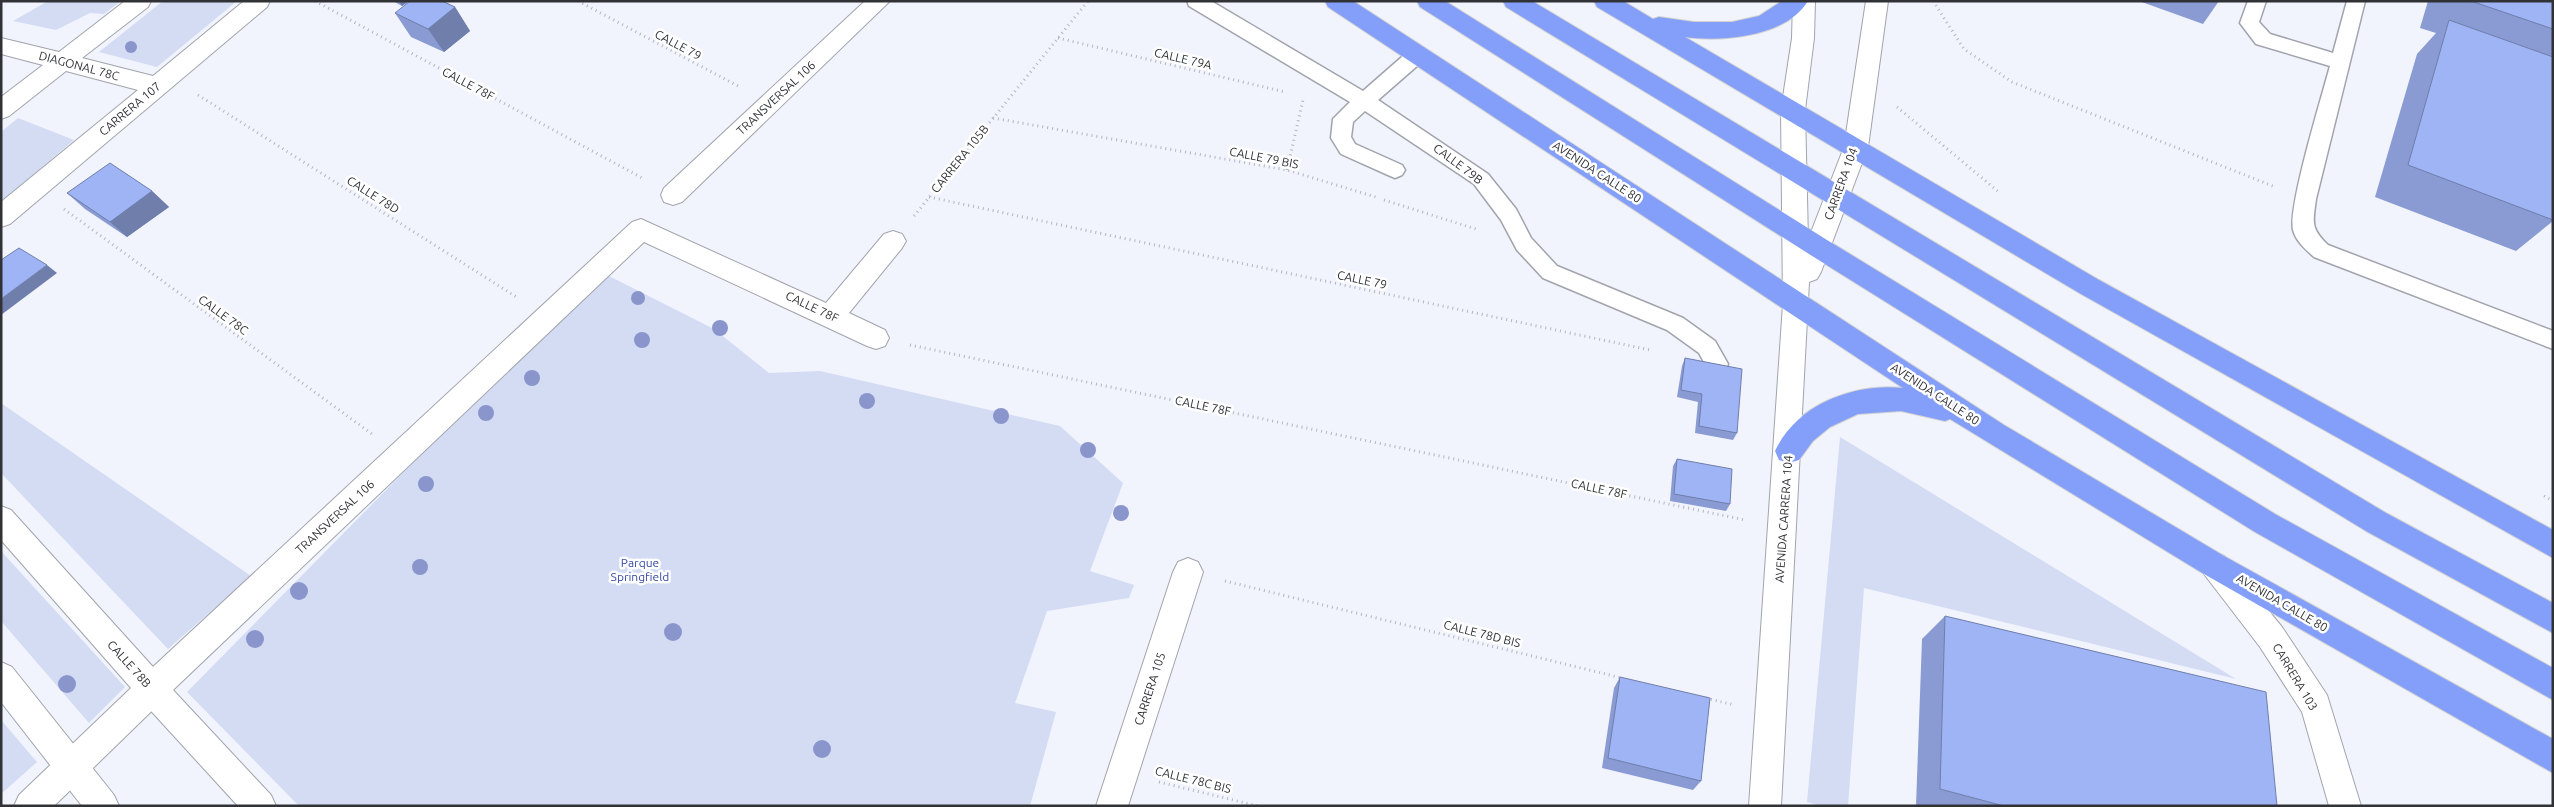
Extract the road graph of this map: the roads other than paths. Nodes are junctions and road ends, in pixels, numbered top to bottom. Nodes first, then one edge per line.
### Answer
1 (140, 1) edge
2 (259, 1) edge
3 (879, 1) edge
4 (1196, 1) edge
5 (1336, 1) edge
6 (1428, 1) edge
7 (1514, 1) edge
8 (1797, 1) edge
9 (1804, 1) edge
10 (1877, 1) edge
11 (2257, 1) edge
12 (2356, 1) edge
13 (1615, 7) edge
14 (1, 46) edge
15 (1418, 54) junction
16 (62, 62) junction
17 (2340, 62) junction
18 (157, 86) junction
19 (1362, 100) junction
20 (1, 110) edge
21 (1793, 110) junction
22 (1856, 147) junction
23 (1395, 170) dead end
24 (1793, 170) junction
25 (673, 195) road end
26 (1838, 196) junction
27 (1, 217) edge
28 (641, 229) joint
29 (1806, 239) junction
30 (893, 241) road end
31 (1796, 304) junction
32 (831, 316) junction
33 (876, 338) road end
34 (2553, 340) edge
35 (1717, 364) edge
36 (1994, 433) junction
37 (1789, 451) junction
38 (1, 520) edge
39 (2553, 545) edge
40 (2214, 565) junction
41 (1188, 572) road end
42 (2553, 618) edge
43 (1, 677) edge
44 (2553, 685) edge
45 (152, 689) junction
46 (2553, 758) edge
47 (71, 766) junction
48 (30, 806) edge
49 (104, 806) edge
50 (260, 806) edge
51 (1112, 806) edge
52 (1764, 806) edge
53 (2345, 806) edge

1 - 16 street
2 - 18 street, CARRERA 107
3 - 25 street, TRANSVERSAL 106
4 - 19 lane, CALLE 79B
5 - 15 highway, AVENIDA CALLE 80
6 - 29 highway
7 - 24 highway
8 - 13 highway
9 - 21 street, CARRERA 104
10 - 22 street, CARRERA 104
11 - 17 lane
12 - 17 lane
13 - 21 highway
14 - 16 street, DIAGONAL 78C
15 - 19 lane
15 - 31 highway, AVENIDA CALLE 80
16 - 18 street, DIAGONAL 78C
16 - 20 street
17 - 34 lane
18 - 27 street, CARRERA 107
19 - 23 lane
19 - 35 lane, CALLE 79B
21 - 22 highway
21 - 24 street, CARRERA 104
22 - 26 street, CARRERA 104
22 - 39 highway
24 - 26 highway
24 - 29 street, CARRERA 104
26 - 29 street, CARRERA 104
26 - 42 highway
28 - 32 street, CALLE 78F
28 - 45 street, TRANSVERSAL 106
29 - 31 street, CARRERA 104
29 - 44 highway
30 - 32 street
31 - 36 highway, AVENIDA CALLE 80
31 - 37 street, AVENIDA CARRERA 104
32 - 33 street, CALLE 78F
36 - 37 highway
36 - 40 highway, AVENIDA CALLE 80
37 - 52 street, AVENIDA CARRERA 104
38 - 45 street, CALLE 78B
40 - 46 highway, AVENIDA CALLE 80
40 - 53 street, CARRERA 103
41 - 51 street, CARRERA 105
43 - 47 street
45 - 47 street, TRANSVERSAL 106
45 - 50 street, CALLE 78B
47 - 48 street, TRANSVERSAL 106
47 - 49 street

